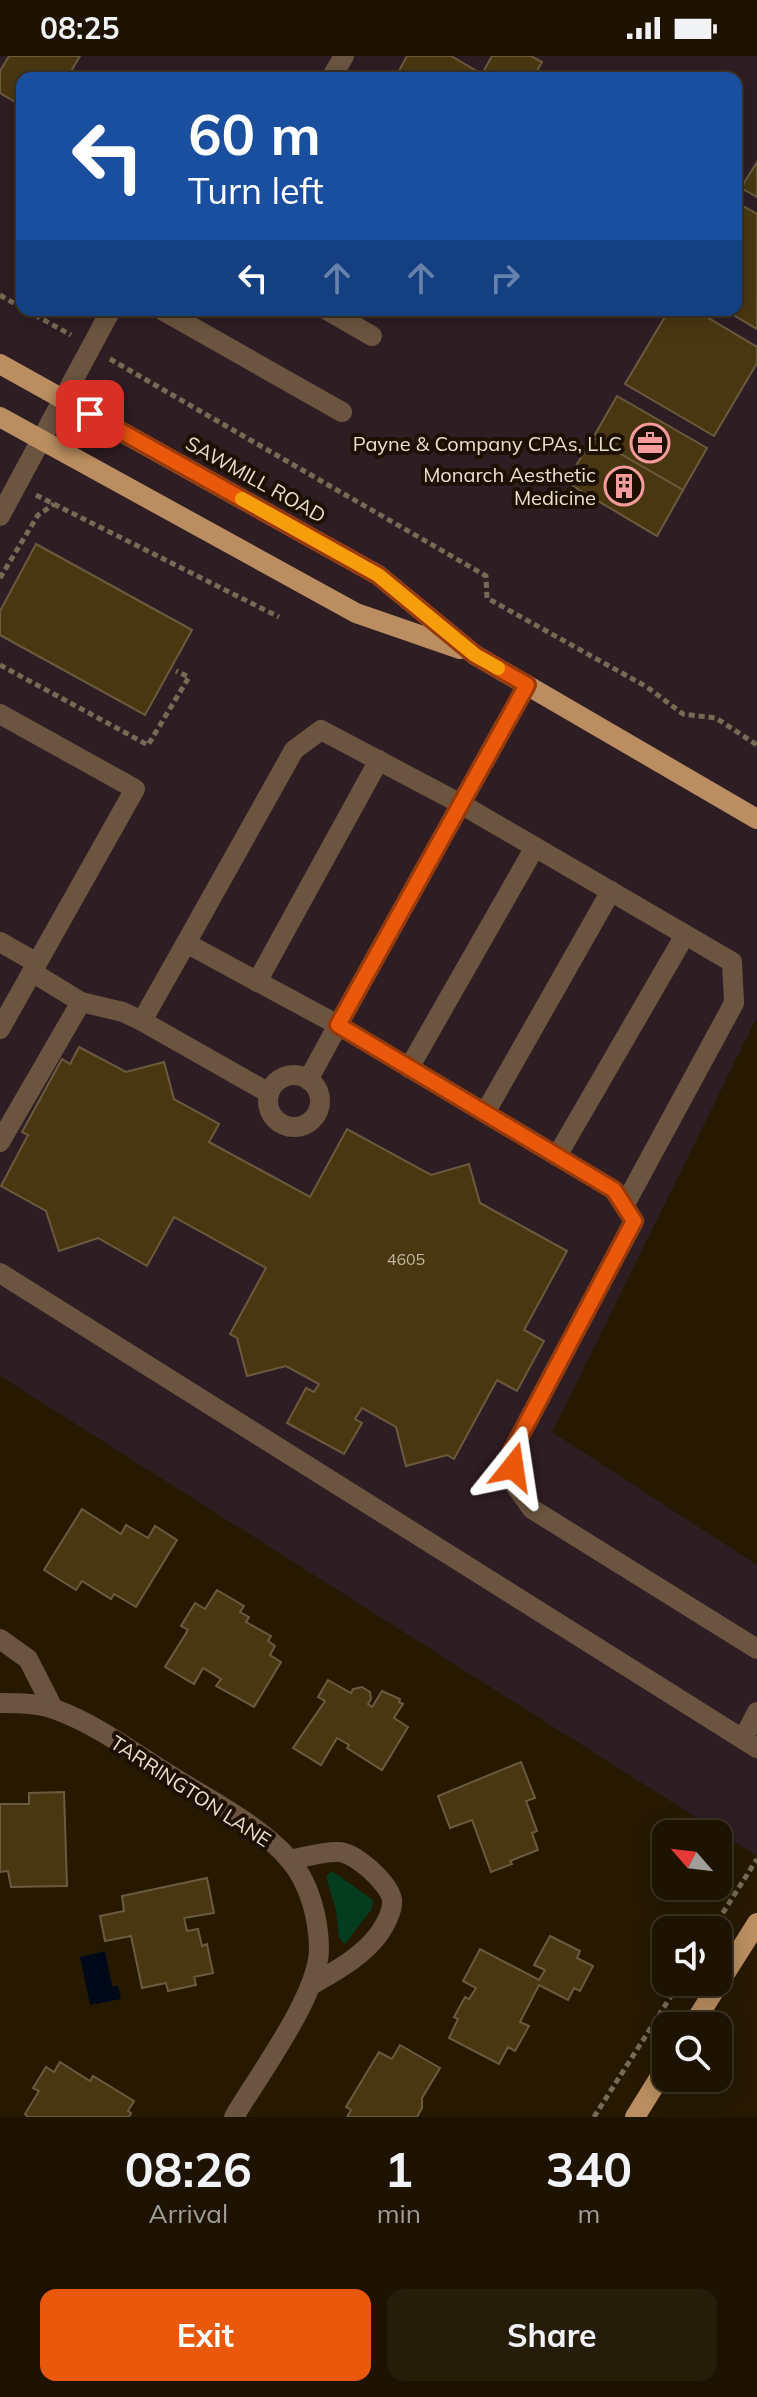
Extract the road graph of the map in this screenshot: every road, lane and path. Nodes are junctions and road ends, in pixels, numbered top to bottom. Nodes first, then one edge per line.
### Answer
1 (36, 316) edge
2 (108, 316) edge
3 (173, 316) edge
4 (337, 316) edge
5 (372, 336) dead end
6 (91, 347) junction
7 (0, 364) edge
8 (63, 399) junction
9 (342, 412) dead end
10 (0, 417) edge
11 (42, 440) junction
12 (19, 485) junction
13 (54, 504) junction
14 (0, 516) edge
15 (0, 578) edge
16 (279, 617) dead end
17 (475, 655) junction
18 (0, 665) edge
19 (176, 671) dead end
20 (527, 685) junction
21 (0, 714) edge
22 (757, 745) edge
23 (379, 760) junction
24 (461, 804) junction
25 (757, 819) edge
26 (535, 847) junction
27 (611, 891) junction
28 (685, 935) junction
29 (0, 942) edge
30 (186, 943) junction
31 (35, 967) junction
32 (257, 982) junction
33 (81, 1002) junction
34 (142, 1021) junction
35 (338, 1025) junction
36 (0, 1029) edge
37 (409, 1068) junction
38 (308, 1080) junction
39 (269, 1093) junction
40 (485, 1113) junction
41 (0, 1142) edge
42 (557, 1156) junction
43 (624, 1206) junction
44 (0, 1273) edge
45 (0, 1639) edge
46 (757, 1649) edge
47 (0, 1703) edge
48 (53, 1708) junction
49 (757, 1712) edge
50 (750, 1744) edge
51 (757, 1859) edge
52 (290, 1860) junction
53 (721, 1916) edge
54 (757, 1923) edge
55 (310, 1986) junction
56 (671, 1996) edge
57 (701, 2012) edge
58 (652, 2090) edge
59 (234, 2117) edge
60 (594, 2117) edge
61 (635, 2117) edge

1 - 6 path
2 - 6 street
3 - 9 street
4 - 5 street
6 - 8 street
6 - 22 path
7 - 8 main road, SAWMILL ROAD
8 - 11 street
8 - 17 main road, SAWMILL ROAD
10 - 11 main road, SAWMILL ROAD
11 - 12 street
11 - 17 main road, SAWMILL ROAD
12 - 13 path
12 - 14 street
13 - 15 path
13 - 16 path
17 - 20 main road, SAWMILL ROAD
18 - 19 path
20 - 24 street
20 - 25 main road, SAWMILL ROAD
21 - 31 street
23 - 24 street
23 - 30 street
23 - 32 street
24 - 26 street
24 - 35 street
26 - 27 street
26 - 37 street
27 - 28 street
27 - 40 street
28 - 42 street
28 - 43 street
29 - 31 street
30 - 32 street
30 - 34 street
31 - 33 street
31 - 36 street
32 - 35 street
33 - 34 street
33 - 41 street
34 - 39 street
35 - 37 street
35 - 38 street
37 - 40 street
38 - 39 street
38 - 39 street
40 - 42 street
42 - 43 street
43 - 46 street
44 - 50 street
45 - 48 street
47 - 48 street, TARRINGTON LANE
48 - 52 street, TARRINGTON LANE
49 - 50 street
51 - 53 path
52 - 55 street, TARRINGTON LANE
52 - 55 street
54 - 57 main road
55 - 59 street, TARRINGTON LANE
56 - 60 path
58 - 61 main road

